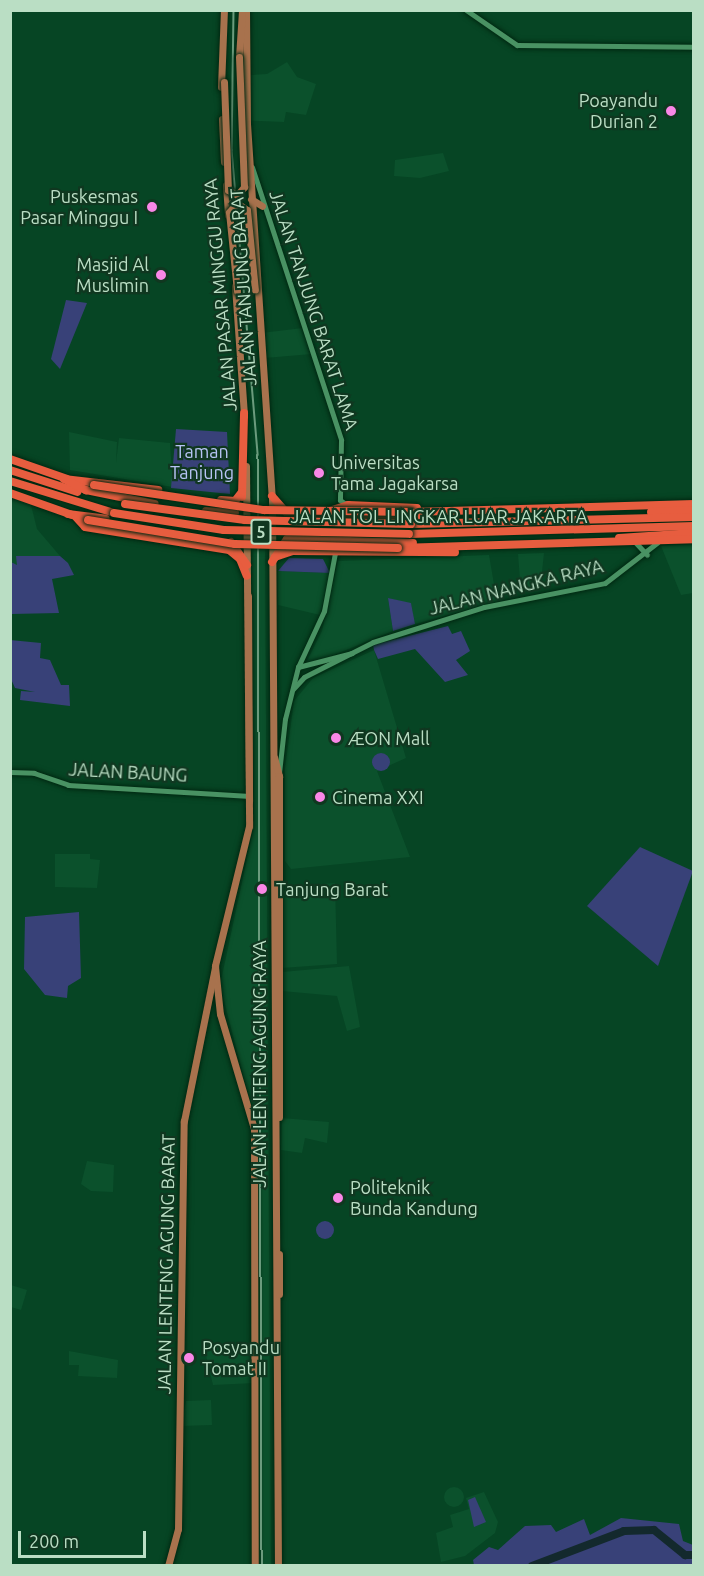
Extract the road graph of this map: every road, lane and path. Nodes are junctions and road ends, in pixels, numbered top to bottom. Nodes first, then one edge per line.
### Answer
1 (225, 10) edge
2 (242, 10) edge
3 (246, 10) edge
4 (466, 10) edge
5 (693, 47) edge
6 (249, 157) junction
7 (251, 199) junction
8 (262, 206) junction
9 (265, 374) junction
10 (244, 384) junction
11 (244, 413) junction
12 (10, 459) edge
13 (10, 464) edge
14 (26, 466) junction
15 (10, 470) edge
16 (64, 479) junction
17 (10, 481) edge
18 (242, 492) junction
19 (12, 493) edge
20 (272, 496) junction
21 (201, 498) junction
22 (693, 504) edge
23 (348, 505) junction
24 (693, 510) edge
25 (540, 511) junction
26 (223, 512) junction
27 (456, 512) junction
28 (235, 513) junction
29 (72, 515) junction
30 (290, 517) junction
31 (301, 517) junction
32 (693, 517) edge
33 (327, 518) junction
34 (693, 526) edge
35 (693, 533) edge
36 (287, 539) junction
37 (693, 539) edge
38 (228, 540) junction
39 (323, 541) junction
40 (658, 542) junction
41 (636, 543) junction
42 (543, 546) junction
43 (207, 547) junction
44 (476, 548) junction
45 (335, 553) junction
46 (647, 555) junction
47 (274, 559) junction
48 (247, 565) junction
49 (247, 576) junction
50 (354, 653) junction
51 (298, 667) junction
52 (293, 689) junction
53 (270, 745) junction
54 (10, 772) edge
55 (279, 776) junction
56 (248, 799) junction
57 (275, 871) junction
58 (215, 966) junction
59 (168, 1566) edge
60 (255, 1566) edge
61 (278, 1566) edge

1 - 2 main road, bridge
1 - 10 main road, JALAN PASAR MINGGU RAYA
3 - 6 main road, JALAN TANJUNG BARAT
4 - 5 street
6 - 7 main road, JALAN TANJUNG BARAT
6 - 8 street, JALAN TANJUNG BARAT LAMA
7 - 8 main road
7 - 9 main road, JALAN TANJUNG BARAT
8 - 23 street, JALAN TANJUNG BARAT LAMA
9 - 10 main road, bridge
9 - 20 main road, JALAN TANJUNG BARAT
10 - 11 main road, JALAN PASAR MINGGU RAYA
11 - 18 highway
11 - 48 main road, JALAN PASAR MINGGU RAYA
12 - 14 highway
13 - 14 highway
14 - 16 highway
15 - 32 highway, JALAN TOL LINGKAR LUAR JAKARTA / 5, bridge
16 - 21 highway
16 - 26 highway
16 - 27 highway, bridge
17 - 34 highway, JALAN TOL LINGKAR LUAR JAKARTA / 5, bridge
18 - 21 highway
18 - 28 highway
19 - 29 highway
20 - 30 highway
20 - 47 main road, JALAN TANJUNG BARAT
21 - 26 highway
22 - 25 highway
23 - 27 highway
23 - 31 highway
24 - 25 highway
25 - 27 highway
26 - 28 highway
27 - 33 highway
28 - 38 highway
29 - 38 highway
29 - 43 highway
29 - 44 highway, bridge
30 - 31 highway
30 - 36 highway
31 - 33 highway
33 - 39 highway
35 - 42 highway
36 - 39 highway
36 - 47 highway
37 - 40 highway
38 - 43 highway
38 - 48 highway
39 - 44 highway
40 - 41 highway
40 - 46 street, JALAN NANGKA RAYA
41 - 42 highway
41 - 46 street
42 - 44 highway
43 - 49 highway
44 - 45 highway
45 - 47 highway
45 - 51 street
46 - 50 street, JALAN NANGKA RAYA
47 - 53 main road
48 - 49 main road, JALAN PASAR MINGGU RAYA
49 - 56 main road, JALAN LENTENG AGUNG RAYA
50 - 51 street, JALAN NANGKA RAYA
50 - 52 street, JALAN NANGKA RAYA
51 - 52 street
52 - 55 street
53 - 55 main road
53 - 57 main road
54 - 56 street, JALAN BAUNG
55 - 57 main road
56 - 58 main road, JALAN LENTENG AGUNG RAYA
57 - 61 main road
58 - 59 main road, JALAN LENTENG AGUNG BARAT
58 - 60 main road, JALAN LENTENG AGUNG RAYA

